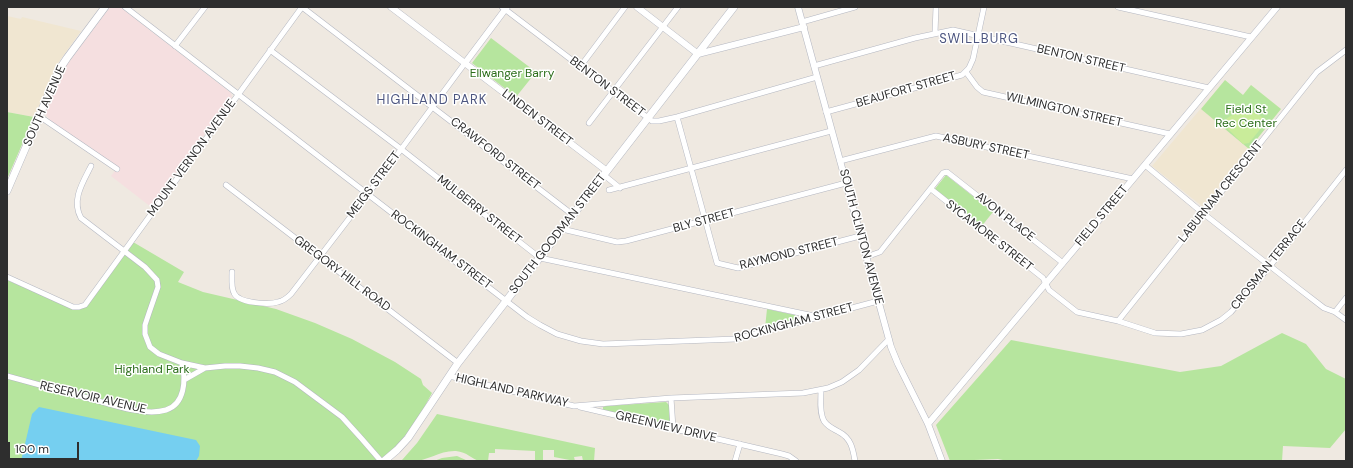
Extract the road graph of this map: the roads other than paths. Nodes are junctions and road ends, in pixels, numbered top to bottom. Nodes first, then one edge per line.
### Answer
1 (105, 7) edge
2 (124, 7) edge
3 (205, 7) edge
4 (302, 7) edge
5 (392, 7) edge
6 (625, 7) edge
7 (637, 7) edge
8 (678, 7) edge
9 (734, 7) edge
10 (798, 7) edge
11 (855, 7) edge
12 (936, 7) edge
13 (984, 7) edge
14 (1118, 7) edge
15 (1277, 7) edge
16 (505, 8) edge
17 (803, 24) junction
18 (662, 27) junction
19 (935, 33) junction
20 (978, 36) junction
21 (1251, 37) junction
22 (175, 46) junction
23 (270, 50) junction
24 (1346, 50) edge
25 (698, 54) junction
26 (465, 64) junction
27 (814, 66) junction
28 (580, 67) junction
29 (966, 72) junction
30 (817, 77) junction
31 (1209, 88) junction
32 (613, 92) junction
33 (238, 94) junction
34 (433, 107) junction
35 (826, 112) junction
36 (39, 116) junction
37 (677, 117) junction
38 (647, 118) junction
39 (589, 123) dead end
40 (831, 132) junction
41 (1170, 134) junction
42 (401, 149) junction
43 (840, 161) junction
44 (1145, 165) junction
45 (90, 166) dead end
46 (117, 169) dead end
47 (690, 169) junction
48 (1346, 170) edge
49 (605, 173) junction
50 (1133, 180) junction
51 (846, 183) junction
52 (226, 185) dead end
53 (620, 188) junction
54 (931, 189) junction
55 (609, 190) dead end
56 (7, 191) edge
57 (368, 194) junction
58 (1204, 214) junction
59 (573, 215) junction
60 (705, 222) junction
61 (562, 229) junction
62 (860, 236) junction
63 (124, 250) junction
64 (320, 257) junction
65 (866, 257) junction
66 (540, 258) junction
67 (1063, 263) junction
68 (1270, 266) junction
69 (232, 272) dead end
70 (7, 277) edge
71 (1046, 284) junction
72 (1346, 298) edge
73 (507, 300) junction
74 (878, 301) junction
75 (1335, 312) junction
76 (817, 317) junction
77 (1346, 320) edge
78 (1118, 321) junction
79 (889, 340) junction
80 (182, 363) junction
81 (458, 363) junction
82 (206, 368) junction
83 (7, 376) edge
84 (449, 376) junction
85 (184, 380) junction
86 (821, 390) junction
87 (670, 398) junction
88 (574, 406) junction
89 (928, 424) junction
90 (673, 428) junction
91 (740, 444) junction
92 (382, 461) edge
93 (735, 461) edge
94 (796, 461) edge
95 (855, 461) edge
96 (942, 461) edge

1 - 36 main road, SOUTH AVENUE
2 - 22 street, ROCKINGHAM STREET
3 - 22 street
4 - 23 street, MOUNT VERNON AVENUE
4 - 34 street, CRAWFORD STREET
5 - 26 street, LINDEN STREET
6 - 28 street
7 - 18 street
8 - 18 street
9 - 25 main road, SOUTH GOODMAN STREET
10 - 17 street, SOUTH CLINTON AVENUE
11 - 17 street
12 - 19 street
13 - 20 street, BEAUFORT STREET
14 - 21 street
15 - 21 street, FIELD STREET
16 - 26 street, MEIGS STREET
16 - 28 street, BENTON STREET
17 - 25 street
17 - 27 street, SOUTH CLINTON AVENUE
18 - 25 street
18 - 32 street
19 - 20 street, BENTON STREET
19 - 27 street, BENTON STREET
20 - 29 street, BEAUFORT STREET
20 - 31 street, BENTON STREET
21 - 31 street, FIELD STREET
22 - 33 street, ROCKINGHAM STREET
23 - 33 street, MOUNT VERNON AVENUE
23 - 42 street, MULBERRY STREET
24 - 58 street, LABURNAM CRESCENT
25 - 38 main road, SOUTH GOODMAN STREET
26 - 34 street, MEIGS STREET
26 - 49 street, LINDEN STREET
27 - 30 street, SOUTH CLINTON AVENUE
28 - 32 street, BENTON STREET
29 - 35 street, BEAUFORT STREET
29 - 41 street, WILMINGTON STREET
30 - 35 street, SOUTH CLINTON AVENUE
30 - 37 street, BENTON STREET
31 - 41 street, FIELD STREET
32 - 38 street, BENTON STREET
32 - 39 street
33 - 57 street, ROCKINGHAM STREET
33 - 63 street, MOUNT VERNON AVENUE
34 - 42 street, MEIGS STREET
34 - 59 street, CRAWFORD STREET
35 - 40 street, SOUTH CLINTON AVENUE
36 - 46 street
36 - 56 main road, SOUTH AVENUE
37 - 38 street, BENTON STREET
37 - 47 street
38 - 49 main road, SOUTH GOODMAN STREET
40 - 43 street, SOUTH CLINTON AVENUE
40 - 47 street
41 - 44 street, FIELD STREET
42 - 57 street, MEIGS STREET
42 - 66 street, MULBERRY STREET
43 - 50 street, ASBURY STREET
43 - 51 street, SOUTH CLINTON AVENUE
44 - 50 street, FIELD STREET
44 - 58 street
45 - 63 street
47 - 53 street
47 - 60 street
48 - 68 street, CROSMAN TERRACE
49 - 53 street, LINDEN STREET
49 - 59 main road, SOUTH GOODMAN STREET
50 - 67 street, FIELD STREET
51 - 60 street, BLY STREET
51 - 62 street, SOUTH CLINTON AVENUE
52 - 64 street, GREGORY HILL ROAD
53 - 55 street
54 - 65 street
54 - 67 street, AVON PLACE
54 - 71 street, SYCAMORE STREET
57 - 64 street, MEIGS STREET
57 - 73 street, ROCKINGHAM STREET
58 - 68 street
58 - 78 street, LABURNAM CRESCENT
59 - 61 main road, SOUTH GOODMAN STREET
60 - 61 street, BLY STREET
60 - 62 street, RAYMOND STREET
61 - 66 main road, SOUTH GOODMAN STREET
62 - 65 street, SOUTH CLINTON AVENUE
63 - 70 street, MOUNT VERNON AVENUE
63 - 80 street
64 - 69 street, MEIGS STREET
64 - 81 street, GREGORY HILL ROAD
65 - 74 street, SOUTH CLINTON AVENUE
66 - 73 main road, SOUTH GOODMAN STREET
66 - 76 street, MULBERRY STREET
67 - 71 street, FIELD STREET
68 - 75 street
68 - 78 street, CROSMAN TERRACE
71 - 78 street, CROSMAN TERRACE
71 - 89 street, FIELD STREET
72 - 75 street
73 - 76 street, ROCKINGHAM STREET
73 - 81 main road, SOUTH GOODMAN STREET
74 - 76 street, ROCKINGHAM STREET
74 - 79 street, SOUTH CLINTON AVENUE
75 - 77 street
79 - 86 street, HIGHLAND PARKWAY
79 - 89 street, SOUTH CLINTON AVENUE
80 - 82 street
80 - 85 street, RESERVOIR AVENUE
81 - 84 main road, SOUTH GOODMAN STREET
82 - 85 street
82 - 92 street
83 - 85 street, RESERVOIR AVENUE
84 - 88 street, HIGHLAND PARKWAY
84 - 92 main road, SOUTH GOODMAN STREET
86 - 87 street, HIGHLAND PARKWAY
86 - 95 street
87 - 88 street, HIGHLAND PARKWAY
87 - 90 street
88 - 90 street, GREENVIEW DRIVE
89 - 96 street, SOUTH CLINTON AVENUE
90 - 91 street, GREENVIEW DRIVE
91 - 93 street
91 - 94 street, GREENVIEW DRIVE

